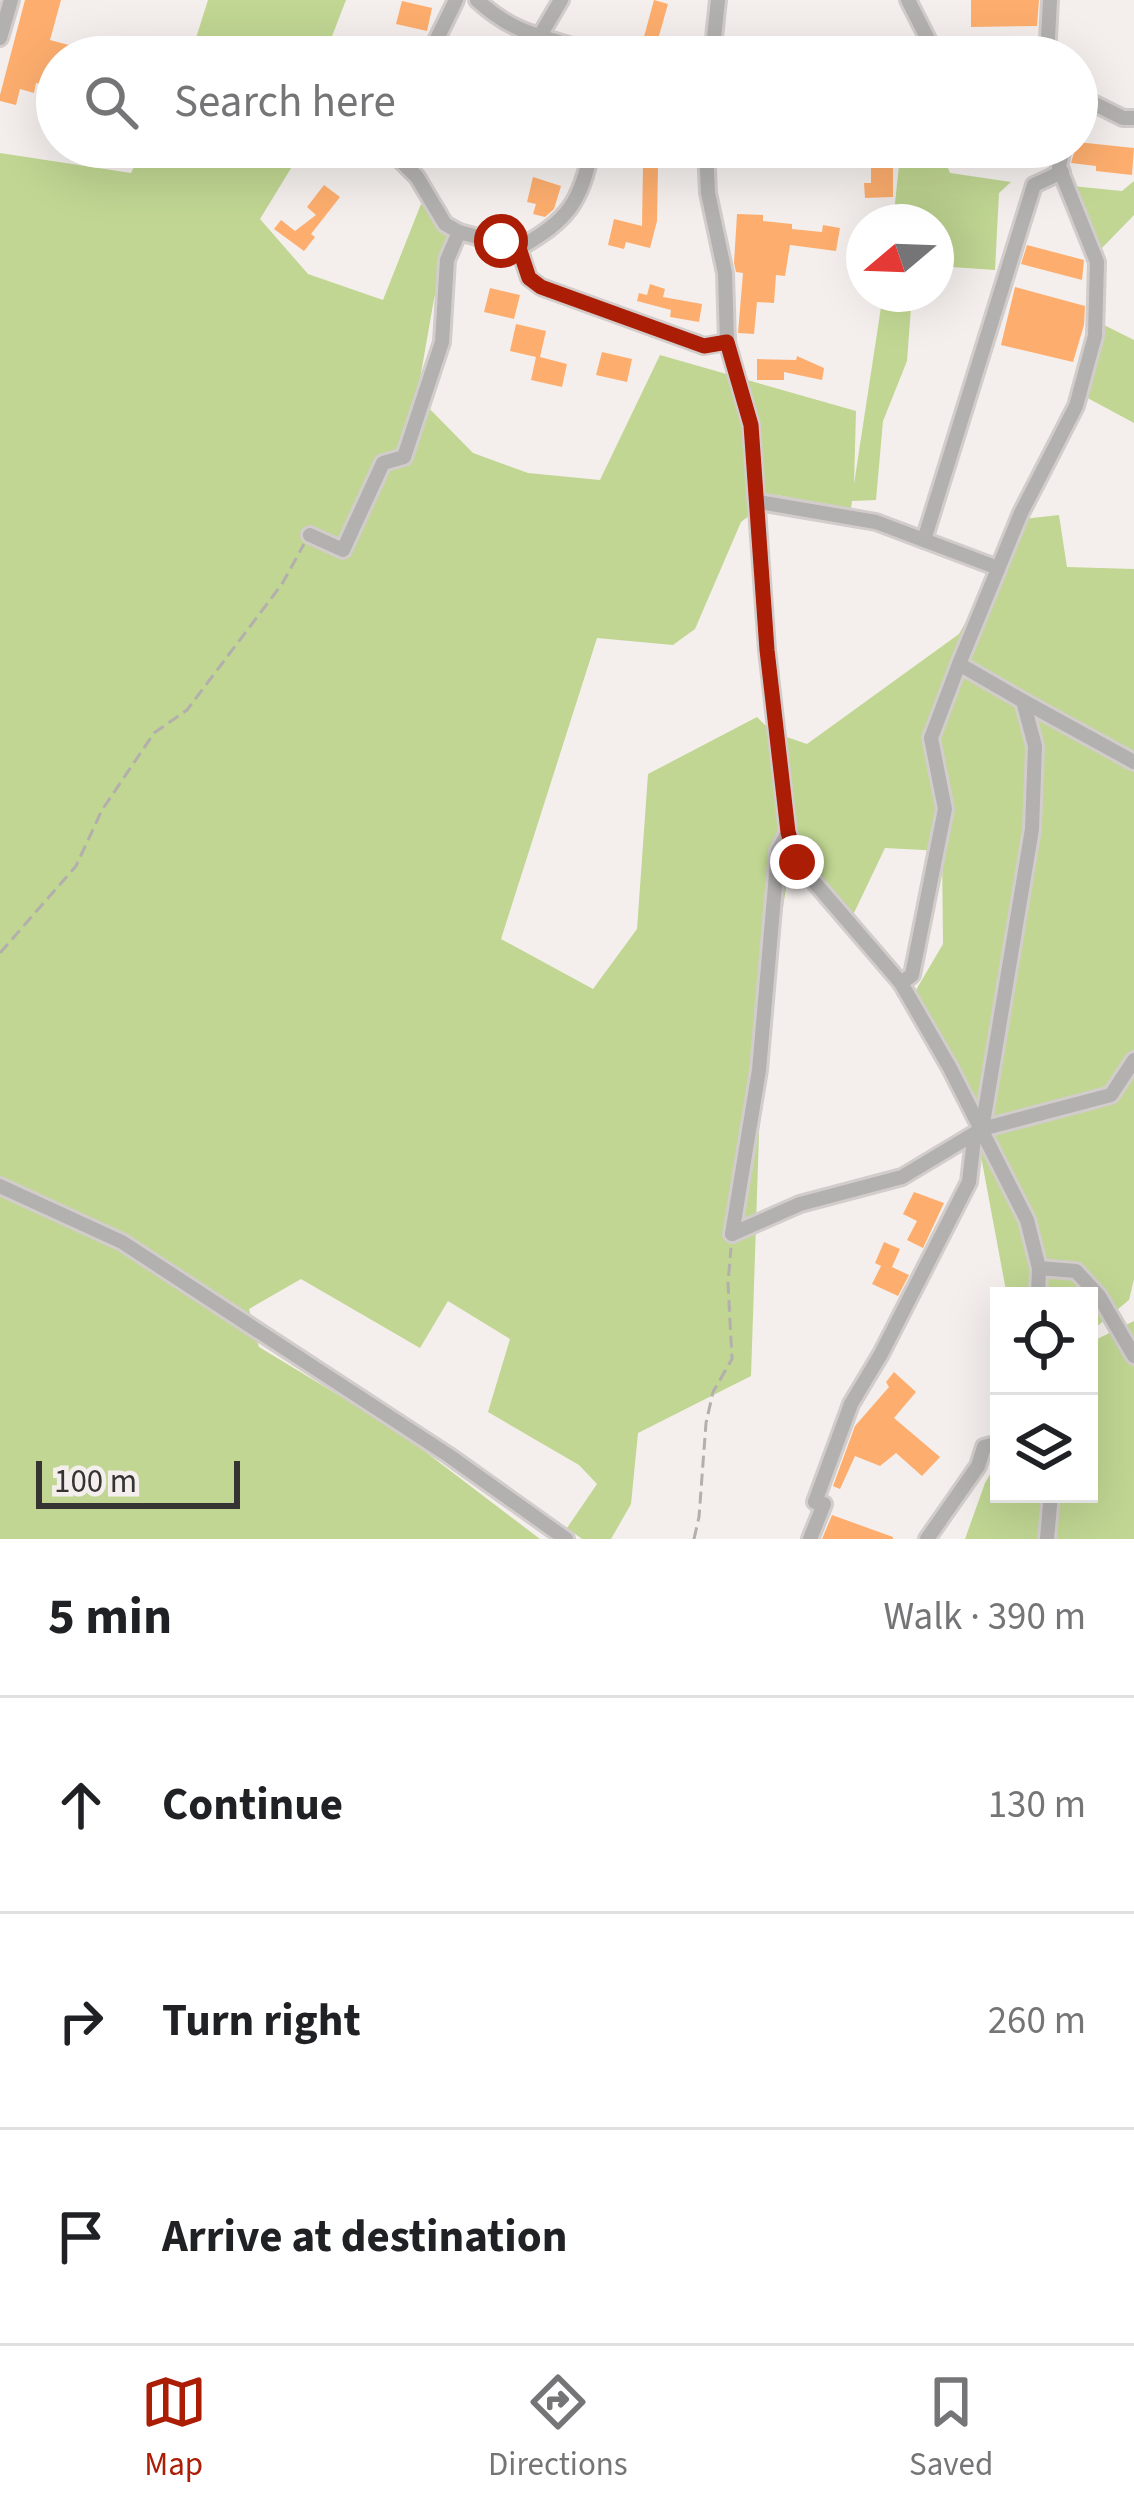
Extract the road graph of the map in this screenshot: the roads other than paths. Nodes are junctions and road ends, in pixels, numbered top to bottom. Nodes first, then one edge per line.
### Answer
1 (11, 0) edge
2 (456, 0) edge
3 (477, 0) edge
4 (561, 0) edge
5 (718, 0) edge
6 (908, 0) edge
7 (1050, 0) edge
8 (3, 19) edge
9 (438, 36) edge
10 (532, 36) edge
11 (540, 36) edge
12 (714, 36) edge
13 (926, 36) edge
14 (1048, 36) edge
15 (0, 38) edge
16 (1098, 105) edge
17 (1134, 118) edge
18 (409, 168) edge
19 (587, 168) edge
20 (707, 168) edge
21 (1061, 168) edge
22 (1061, 172) junction
23 (459, 232) junction
24 (519, 248) junction
25 (727, 342) junction
26 (759, 502) junction
27 (310, 535) road end
28 (924, 540) junction
29 (998, 568) junction
30 (959, 664) junction
31 (1023, 701) junction
32 (1134, 762) edge
33 (788, 832) junction
34 (901, 983) junction
35 (1134, 1060) edge
36 (982, 1129) junction
37 (0, 1186) edge
38 (1039, 1268) junction
39 (1038, 1287) edge
40 (1134, 1356) edge
41 (990, 1445) edge
42 (1050, 1503) edge
43 (566, 1539) edge
44 (810, 1539) edge
45 (927, 1539) edge
46 (1047, 1539) edge

1 - 8 street
2 - 9 street
3 - 10 street
4 - 11 street
5 - 12 street
6 - 13 street
7 - 14 street
8 - 15 street
16 - 17 street
18 - 23 street
19 - 24 street
20 - 25 street
21 - 22 street
22 - 28 street
22 - 29 street
23 - 24 street
23 - 27 street
24 - 25 street
25 - 26 street
26 - 28 street
26 - 33 street
28 - 29 street
29 - 30 street
30 - 31 street
30 - 34 street
31 - 32 street
31 - 36 street
33 - 34 street
33 - 36 street
34 - 36 street
35 - 36 street
36 - 38 street
36 - 44 street
37 - 43 street
38 - 39 street
38 - 40 street
41 - 45 street
42 - 46 street

